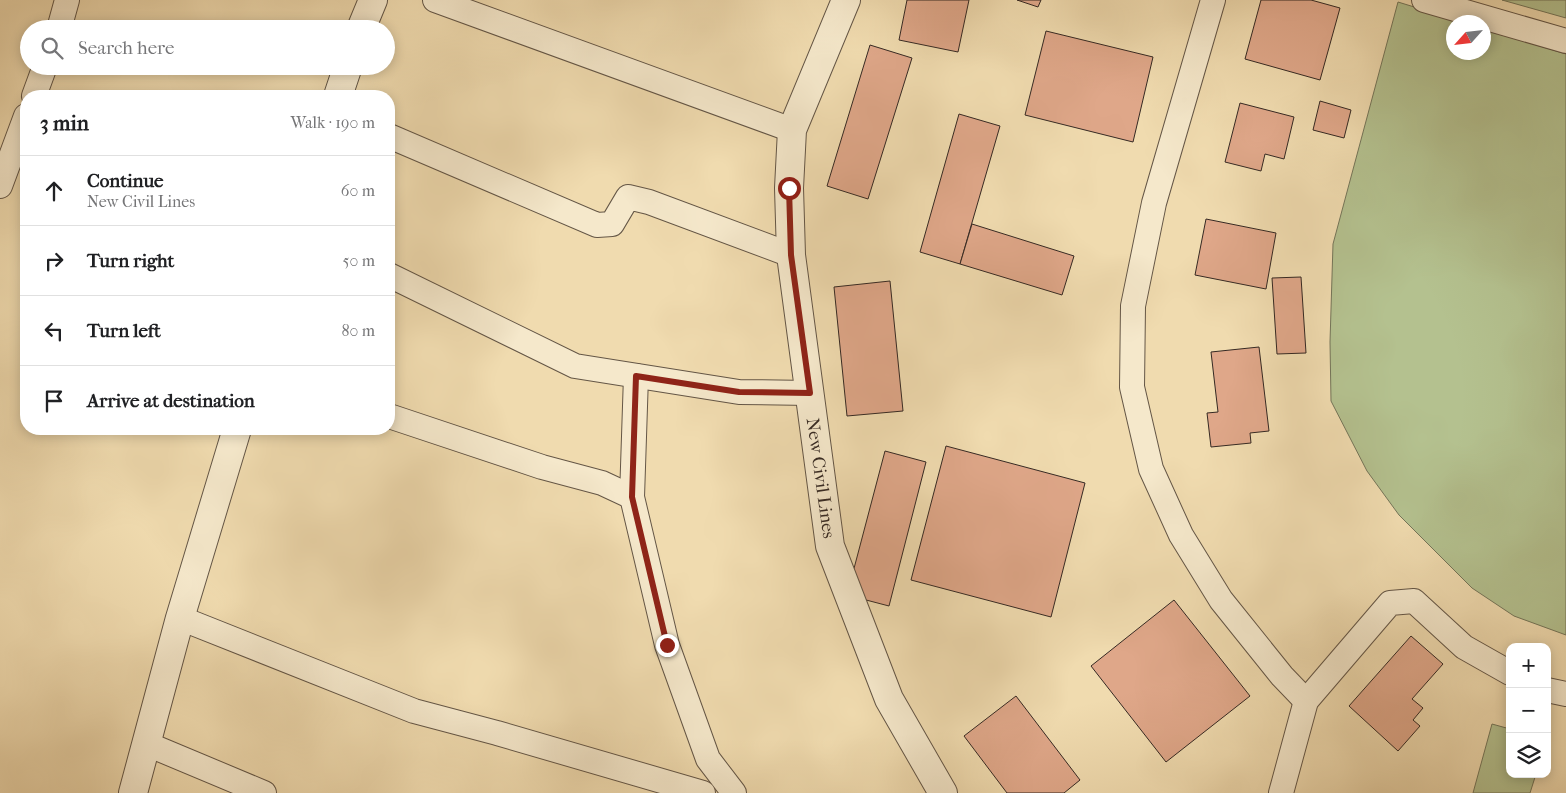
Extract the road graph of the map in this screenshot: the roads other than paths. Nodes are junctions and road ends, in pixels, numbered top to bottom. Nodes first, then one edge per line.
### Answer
1 (67, 0) edge
2 (373, 0) edge
3 (435, 0) edge
4 (846, 0) edge
5 (1213, 0) edge
6 (1424, 0) edge
7 (61, 20) edge
8 (365, 20) edge
9 (1566, 41) edge
10 (42, 75) edge
11 (345, 75) edge
12 (36, 90) edge
13 (340, 90) edge
14 (792, 130) junction
15 (20, 132) edge
16 (395, 139) edge
17 (0, 186) edge
18 (791, 255) junction
19 (395, 278) edge
20 (636, 376) junction
21 (810, 393) junction
22 (395, 418) edge
23 (235, 435) edge
24 (632, 497) junction
25 (180, 618) junction
26 (1506, 671) edge
27 (1551, 691) edge
28 (1566, 694) edge
29 (1306, 701) junction
30 (147, 744) junction
31 (133, 793) edge
32 (264, 793) edge
33 (703, 793) edge
34 (734, 793) edge
35 (943, 793) edge
36 (1281, 793) edge

1 - 7 street
2 - 8 street
3 - 14 street
4 - 14 street, New Civil Lines
5 - 29 street
6 - 9 street
10 - 12 street
11 - 13 street
14 - 18 street, New Civil Lines
15 - 17 street
16 - 18 street
18 - 21 street, New Civil Lines
19 - 20 street
20 - 21 street
20 - 24 street
21 - 35 street, New Civil Lines
22 - 24 street
23 - 25 street
24 - 34 street
25 - 30 street
25 - 33 street
26 - 29 street
27 - 28 street
29 - 36 street
30 - 31 street
30 - 32 street

